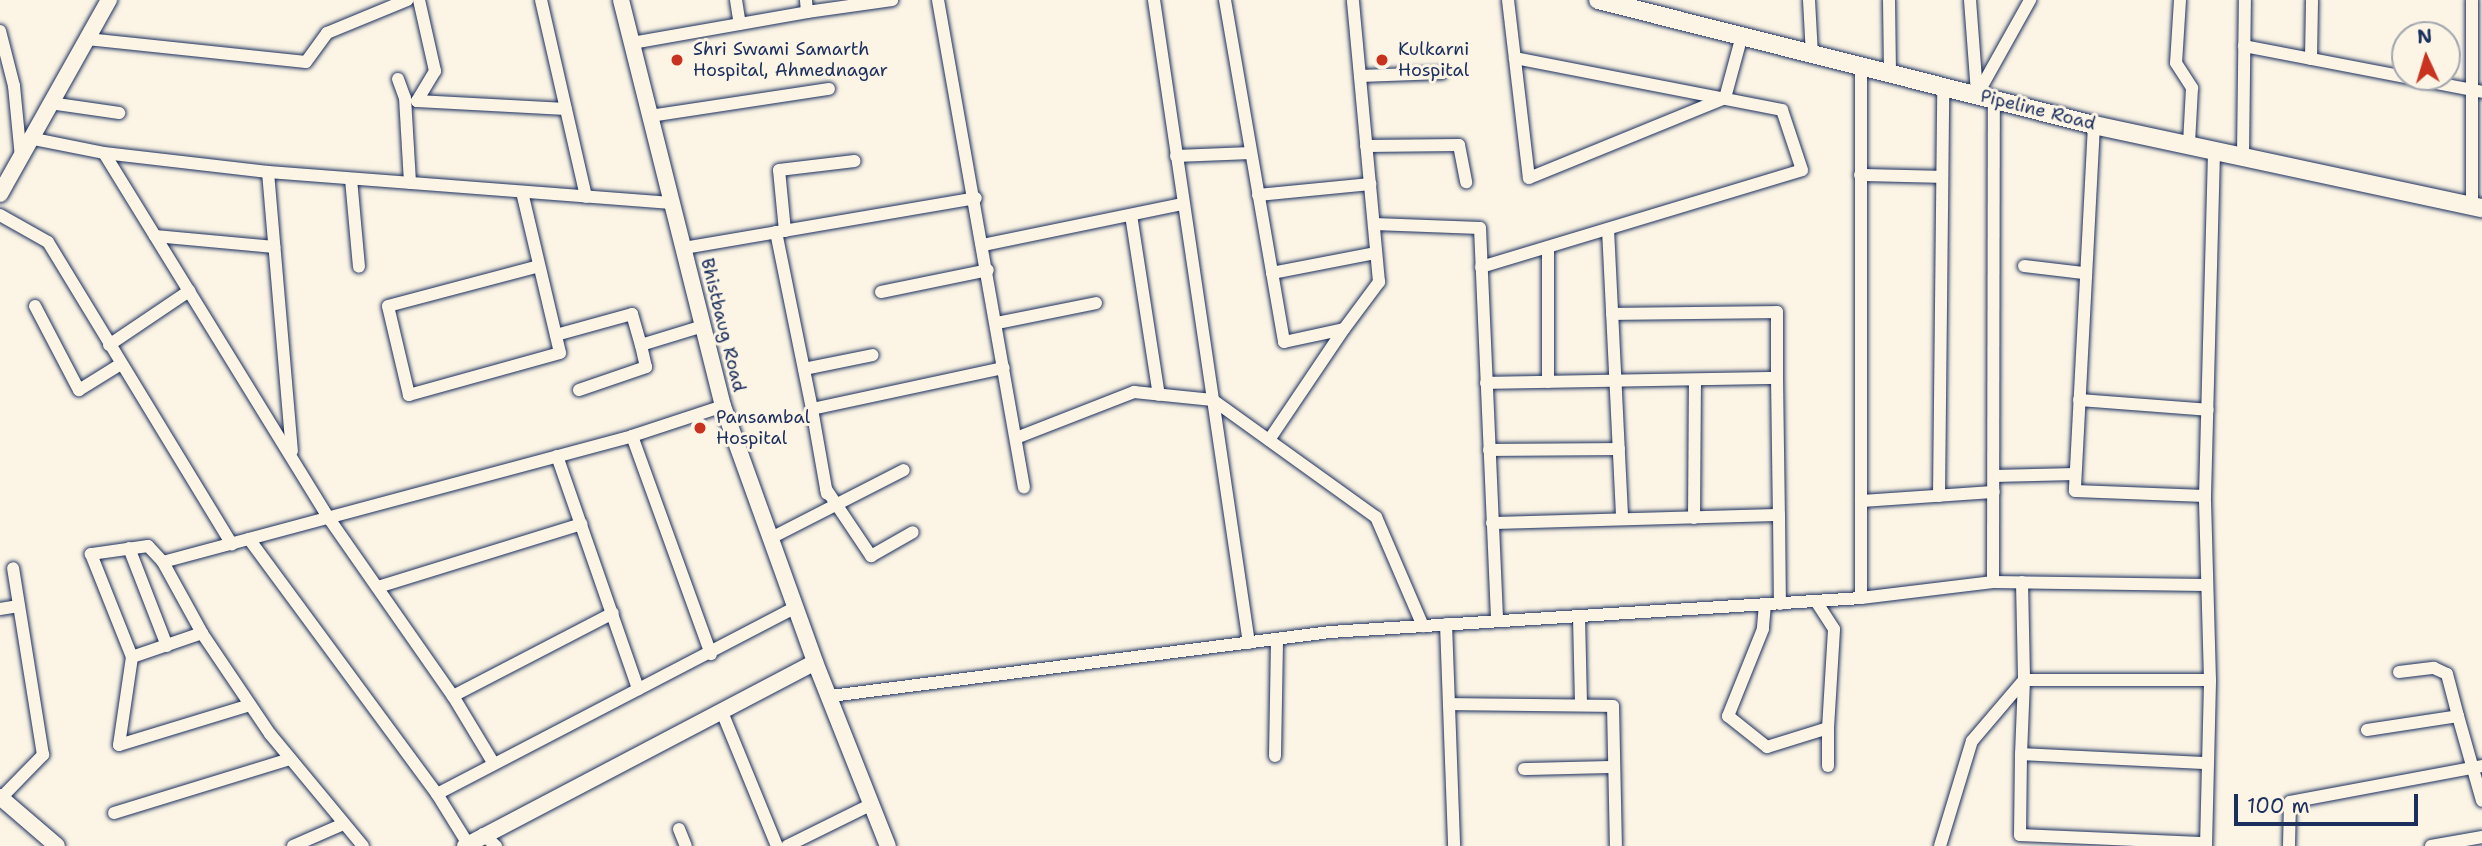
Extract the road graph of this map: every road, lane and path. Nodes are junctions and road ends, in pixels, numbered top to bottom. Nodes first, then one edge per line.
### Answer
1 (109, 0) edge
2 (407, 0) edge
3 (419, 0) edge
4 (541, 0) edge
5 (621, 0) edge
6 (736, 0) edge
7 (892, 0) edge
8 (937, 0) edge
9 (1154, 0) edge
10 (1225, 0) edge
11 (1353, 0) edge
12 (1508, 0) edge
13 (1600, 0) edge
14 (1810, 0) edge
15 (1889, 0) edge
16 (1970, 0) edge
17 (2030, 0) edge
18 (2179, 0) edge
19 (2245, 0) edge
20 (2312, 0) edge
21 (2472, 0) edge
22 (806, 6) edge
23 (740, 24) junction
24 (0, 31) edge
25 (87, 39) junction
26 (1741, 39) junction
27 (632, 43) junction
28 (2244, 46) junction
29 (1812, 56) junction
30 (1515, 58) junction
31 (2311, 59) junction
32 (1861, 67) junction
33 (1442, 73) dead end
34 (1889, 74) junction
35 (1360, 76) junction
36 (398, 79) dead end
37 (15, 86) junction
38 (1943, 86) junction
39 (829, 89) dead end
40 (0, 91) edge
41 (2476, 92) edge
42 (1986, 97) junction
43 (1725, 98) junction
44 (411, 99) junction
45 (50, 103) junction
46 (566, 109) junction
47 (119, 113) dead end
48 (650, 116) junction
49 (2094, 125) junction
50 (29, 138) junction
51 (2189, 144) junction
52 (1366, 146) junction
53 (2214, 149) junction
54 (104, 153) junction
55 (1251, 153) junction
56 (2243, 155) junction
57 (1176, 156) junction
58 (21, 158) junction
59 (854, 161) dead end
60 (268, 172) junction
61 (1860, 175) junction
62 (1940, 177) junction
63 (351, 178) junction
64 (1466, 182) dead end
65 (411, 183) junction
66 (1370, 184) junction
67 (522, 192) junction
68 (0, 194) edge
69 (1258, 195) junction
70 (586, 197) junction
71 (975, 198) junction
72 (672, 204) junction
73 (1184, 204) junction
74 (2477, 206) edge
75 (0, 215) edge
76 (1131, 215) junction
77 (1374, 224) junction
78 (1608, 229) junction
79 (780, 231) junction
80 (155, 236) junction
81 (984, 245) junction
82 (274, 247) junction
83 (1548, 247) junction
84 (684, 248) junction
85 (1376, 253) junction
86 (539, 265) junction
87 (2024, 266) dead end
88 (359, 267) dead end
89 (1481, 267) junction
90 (988, 270) junction
91 (1272, 273) junction
92 (2084, 273) junction
93 (190, 291) junction
94 (881, 292) dead end
95 (1096, 303) dead end
96 (35, 306) dead end
97 (1612, 314) junction
98 (997, 323) junction
99 (703, 326) junction
100 (1344, 329) junction
101 (555, 335) junction
102 (109, 345) junction
103 (641, 345) junction
104 (873, 355) dead end
105 (121, 364) junction
106 (1004, 368) junction
107 (804, 369) junction
108 (1777, 378) junction
109 (1695, 380) junction
110 (1615, 381) junction
111 (1548, 382) junction
112 (1486, 383) junction
113 (579, 390) dead end
114 (1159, 395) junction
115 (1213, 400) junction
116 (2079, 400) junction
117 (723, 406) junction
118 (812, 409) junction
119 (2208, 410) junction
120 (632, 436) junction
121 (1016, 438) junction
122 (1269, 440) junction
123 (1619, 449) junction
124 (1489, 450) junction
125 (292, 456) junction
126 (557, 456) junction
127 (904, 470) dead end
128 (2076, 474) junction
129 (1994, 476) junction
130 (1024, 488) dead end
131 (1994, 492) junction
132 (1939, 496) junction
133 (2205, 496) junction
134 (1861, 501) junction
135 (834, 505) junction
136 (1779, 515) junction
137 (328, 517) junction
138 (1694, 518) junction
139 (1622, 519) junction
140 (1492, 523) junction
141 (581, 524) junction
142 (913, 532) dead end
143 (771, 538) junction
144 (249, 540) junction
145 (232, 545) junction
146 (129, 548) junction
147 (163, 562) junction
148 (13, 568) dead end
149 (1993, 582) junction
150 (2022, 582) junction
151 (2205, 585) junction
152 (378, 587) junction
153 (1861, 598) junction
154 (1816, 601) junction
155 (1765, 604) junction
156 (1780, 604) junction
157 (19, 606) junction
158 (795, 608) junction
159 (0, 609) edge
160 (613, 613) junction
161 (1579, 615) junction
162 (1497, 621) junction
163 (1446, 624) junction
164 (1423, 626) junction
165 (202, 633) junction
166 (1277, 639) junction
167 (1249, 643) junction
168 (167, 646) junction
169 (711, 654) junction
170 (132, 657) junction
171 (815, 662) junction
172 (2399, 672) dead end
173 (2024, 680) junction
174 (2210, 680) junction
175 (638, 690) junction
176 (831, 695) junction
177 (453, 696) junction
178 (1449, 704) junction
179 (250, 705) junction
180 (1581, 705) junction
181 (722, 712) junction
182 (2458, 716) junction
183 (1828, 728) junction
184 (2367, 730) dead end
185 (2021, 754) junction
186 (1275, 756) dead end
187 (290, 759) junction
188 (2208, 763) junction
189 (494, 764) junction
190 (1828, 766) dead end
191 (2477, 766) edge
192 (1614, 767) junction
193 (1524, 769) dead end
194 (437, 794) junction
195 (0, 798) edge
196 (2482, 802) edge
197 (873, 804) junction
198 (114, 813) dead end
199 (343, 824) junction
200 (679, 829) dead end
201 (483, 834) junction
202 (2482, 837) edge
203 (467, 845) edge
204 (2206, 845) edge
205 (57, 846) edge
206 (293, 846) edge
207 (363, 846) edge
208 (496, 846) edge
209 (686, 846) edge
210 (777, 846) edge
211 (788, 846) edge
212 (888, 846) edge
213 (1454, 846) edge
214 (1616, 846) edge
215 (1940, 846) edge
216 (2289, 846) edge
217 (2431, 846) edge

1 - 25 street
2 - 25 street
3 - 44 street
4 - 46 street
5 - 27 street, Bhistbaug Road
6 - 23 street
7 - 22 street
8 - 71 street
9 - 57 street
10 - 55 street
11 - 35 street
12 - 30 street
13 - 26 main road, Pipeline Road
14 - 29 street
15 - 34 street
16 - 42 street
17 - 42 street
18 - 51 street
19 - 28 street
20 - 31 street
21 - 41 street
22 - 23 street
23 - 27 street
24 - 37 street
25 - 45 street
26 - 29 main road, Pipeline Road
26 - 43 street
27 - 48 street, Bhistbaug Road
28 - 31 street
28 - 56 street
29 - 32 main road, Pipeline Road
30 - 43 street
30 - 43 street
31 - 41 street
32 - 34 main road, Pipeline Road
32 - 61 street
33 - 35 street
34 - 38 main road, Pipeline Road
35 - 52 street
36 - 44 street
37 - 40 street
37 - 58 street
38 - 42 main road, Pipeline Road
38 - 62 street
39 - 48 street
41 - 74 street
42 - 49 main road, Pipeline Road
42 - 129 street
43 - 78 street
44 - 46 street
44 - 65 street
45 - 47 street
45 - 50 street
46 - 70 street
48 - 72 street, Bhistbaug Road
49 - 51 main road, Pipeline Road
49 - 92 street
50 - 54 street
50 - 58 street
51 - 53 main road, Pipeline Road
52 - 64 street
52 - 66 street
53 - 56 main road, Pipeline Road
53 - 119 street
54 - 60 street
54 - 80 street
55 - 57 street
55 - 69 street
56 - 74 main road, Pipeline Road
57 - 73 street
58 - 68 street
59 - 79 street
60 - 63 street
60 - 82 street
61 - 62 street
61 - 134 street
62 - 132 street
63 - 65 street
63 - 88 street
65 - 67 street
66 - 69 street
66 - 77 street
67 - 70 street
67 - 86 street
69 - 91 street
70 - 72 street
71 - 79 street
71 - 81 street
72 - 84 street, Bhistbaug Road
73 - 76 street
73 - 115 street
75 - 102 street
76 - 81 street
76 - 114 street
77 - 85 street
77 - 89 street
78 - 83 street
78 - 97 street
79 - 84 street
79 - 107 street
80 - 82 street
80 - 93 street
81 - 90 street
82 - 125 street
83 - 89 street
83 - 111 street
84 - 99 street, Bhistbaug Road
85 - 91 street
85 - 100 street
86 - 101 street
86 - 101 street
87 - 92 street
89 - 112 street
90 - 94 street
90 - 98 street
91 - 100 street
92 - 116 street
93 - 102 street
93 - 125 street
95 - 98 street
96 - 105 street
97 - 108 street
97 - 110 street
98 - 106 street
99 - 103 street
99 - 117 street, Bhistbaug Road
100 - 122 street
101 - 103 street
102 - 105 street
103 - 113 street
104 - 107 street
105 - 145 street
106 - 118 street
106 - 121 street
107 - 118 street
108 - 109 street
108 - 136 street
109 - 110 street
109 - 138 street
110 - 111 street
110 - 123 street
111 - 112 street
112 - 124 street
114 - 115 street
114 - 121 street
115 - 122 street
115 - 167 street
116 - 119 street
116 - 128 street
117 - 120 street
117 - 143 street, Bhistbaug Road
118 - 135 street
119 - 133 street
120 - 126 street
120 - 169 street
121 - 130 street
122 - 164 street
123 - 124 street
123 - 139 street
124 - 140 street
125 - 137 street
126 - 137 street
126 - 141 street
127 - 135 street
128 - 129 street
128 - 133 street
129 - 131 street
131 - 132 street
131 - 149 street
132 - 134 street
133 - 151 street
134 - 153 street
135 - 142 street
135 - 143 street
136 - 138 street
136 - 156 street
137 - 144 street
137 - 152 street
138 - 139 street
139 - 140 street
140 - 162 street
141 - 152 street
141 - 160 street
143 - 158 street, Bhistbaug Road
144 - 145 street
144 - 194 street
145 - 147 street
146 - 147 street
146 - 168 street
146 - 170 street
147 - 165 street
148 - 157 street
149 - 150 street
149 - 153 street
150 - 151 street
150 - 173 street
151 - 174 street
152 - 177 street
153 - 154 street
154 - 156 street
154 - 183 street
155 - 156 street
155 - 161 street
155 - 183 street
157 - 159 street
157 - 195 street
158 - 169 street
158 - 171 street, Bhistbaug Road
160 - 175 street
160 - 177 street
161 - 162 street
161 - 180 street
162 - 163 street
163 - 164 street
163 - 178 street
164 - 166 street
165 - 168 street
165 - 179 street
166 - 167 street
166 - 186 street
167 - 176 street
168 - 170 street
169 - 175 street
170 - 179 street
171 - 176 street, Bhistbaug Road
171 - 181 street
172 - 182 street
173 - 174 street
173 - 185 street
173 - 215 street
174 - 188 street
175 - 189 street
176 - 197 street, Bhistbaug Road
177 - 189 street
178 - 180 street
178 - 213 street
179 - 187 street
180 - 192 street
181 - 201 street
181 - 210 street
182 - 184 street
182 - 191 street
183 - 190 street
185 - 188 street
185 - 204 street
187 - 198 street
187 - 199 street
188 - 204 street
189 - 194 street
191 - 196 street
191 - 216 street
192 - 193 street
192 - 214 street
194 - 203 street
195 - 205 street
197 - 211 street
197 - 212 street, Bhistbaug Road
199 - 206 street
199 - 207 street
200 - 209 street
201 - 203 street
201 - 208 street
202 - 217 street

